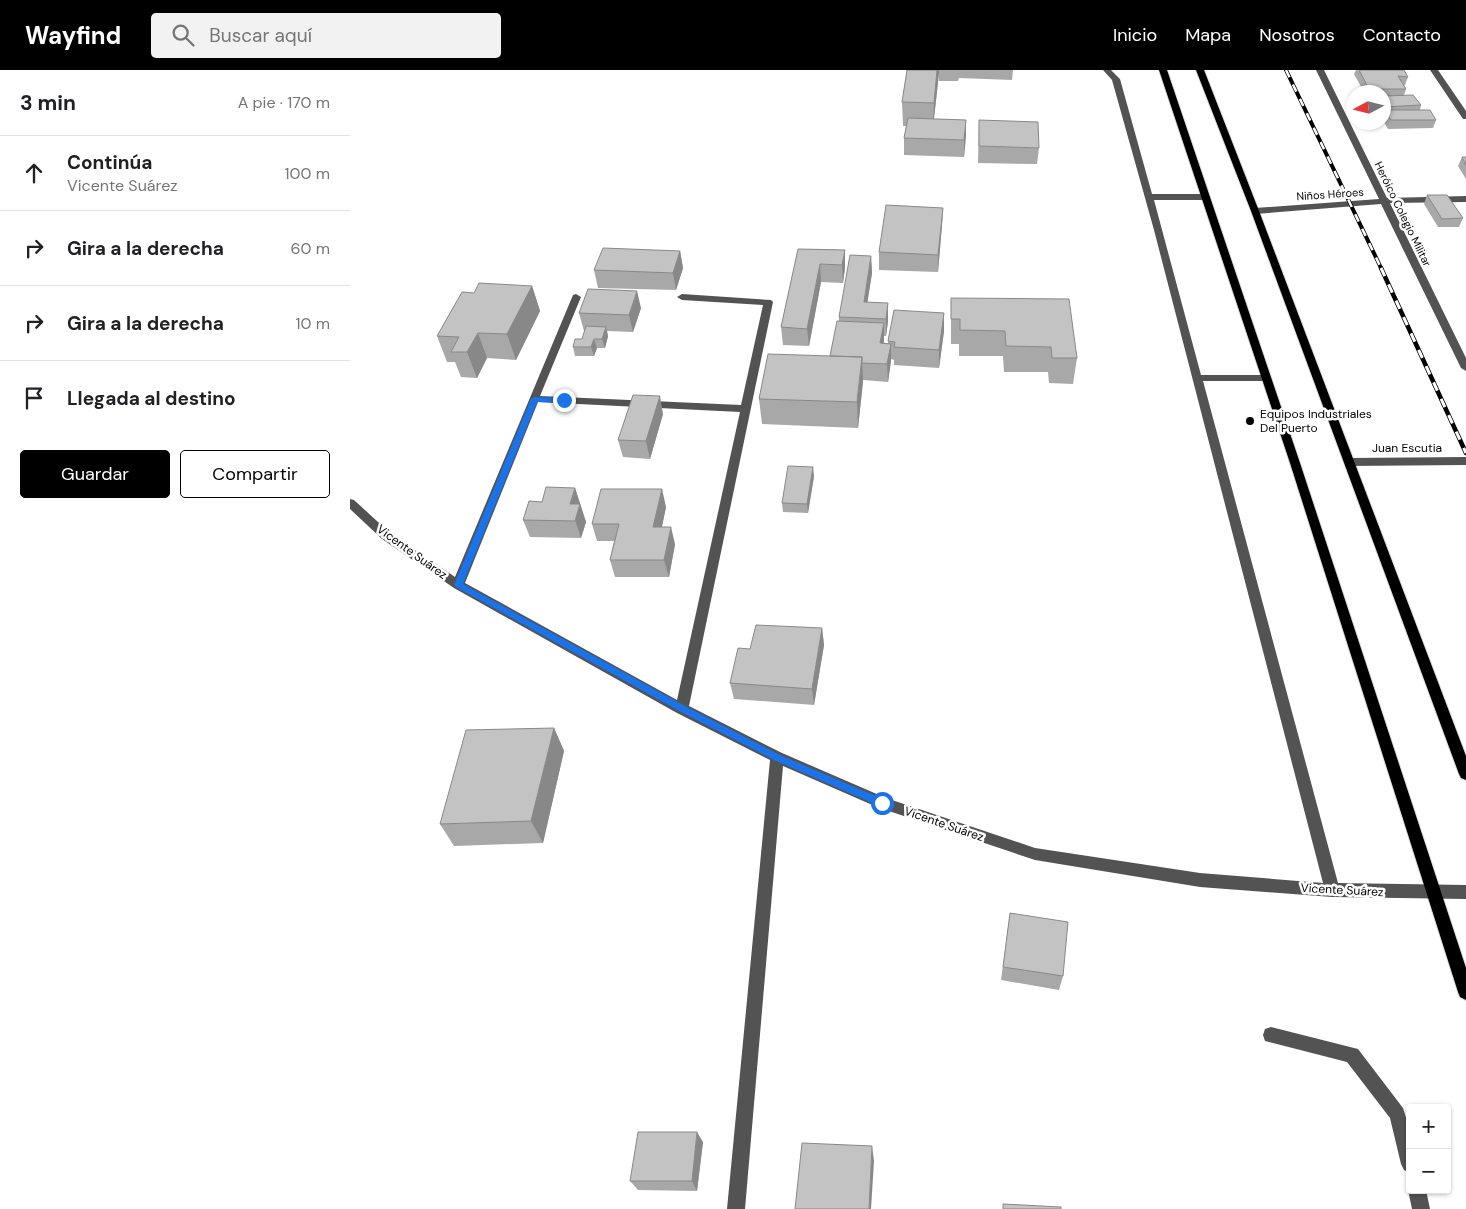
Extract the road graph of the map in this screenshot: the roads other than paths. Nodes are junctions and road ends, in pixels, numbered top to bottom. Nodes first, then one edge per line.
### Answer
1 (1107, 70) edge
2 (1163, 70) edge
3 (1200, 70) edge
4 (1320, 70) edge
5 (1434, 70) edge
6 (1466, 117) edge
7 (1149, 197) junction
8 (1205, 197) junction
9 (1466, 199) edge
10 (1384, 201) junction
11 (1255, 211) junction
12 (576, 297) dead end
13 (682, 297) dead end
14 (1466, 368) edge
15 (1197, 378) junction
16 (1266, 378) junction
17 (534, 399) junction
18 (744, 409) junction
19 (1466, 461) edge
20 (1349, 462) junction
21 (350, 503) edge
22 (458, 585) junction
23 (682, 709) junction
24 (777, 758) junction
25 (1466, 774) edge
26 (1332, 890) junction
27 (1466, 892) edge
28 (1434, 893) junction
29 (1466, 992) edge
30 (1271, 1035) dead end
31 (1406, 1149) edge
32 (1417, 1194) edge
33 (736, 1209) edge
34 (1421, 1209) edge

1 - 7 street
2 - 8 main road
3 - 11 main road
4 - 10 street, Heróico Colegio Militar
5 - 6 street
7 - 8 street
7 - 15 street
8 - 16 main road
9 - 10 street, Niños Héroes
10 - 11 street, Niños Héroes
10 - 14 street, Heróico Colegio Militar
11 - 20 main road
12 - 17 street
13 - 18 street
15 - 16 street
15 - 26 street
16 - 28 main road
17 - 18 street
17 - 22 street
18 - 23 street
19 - 20 street, Juan Escutia
20 - 25 main road
21 - 22 street, Vicente Suárez
22 - 23 street, Vicente Suárez
23 - 24 street, Vicente Suárez
24 - 26 street, Vicente Suárez
24 - 33 street
26 - 28 street, Vicente Suárez
27 - 28 street, Vicente Suárez
28 - 29 main road
30 - 31 street
32 - 34 street

